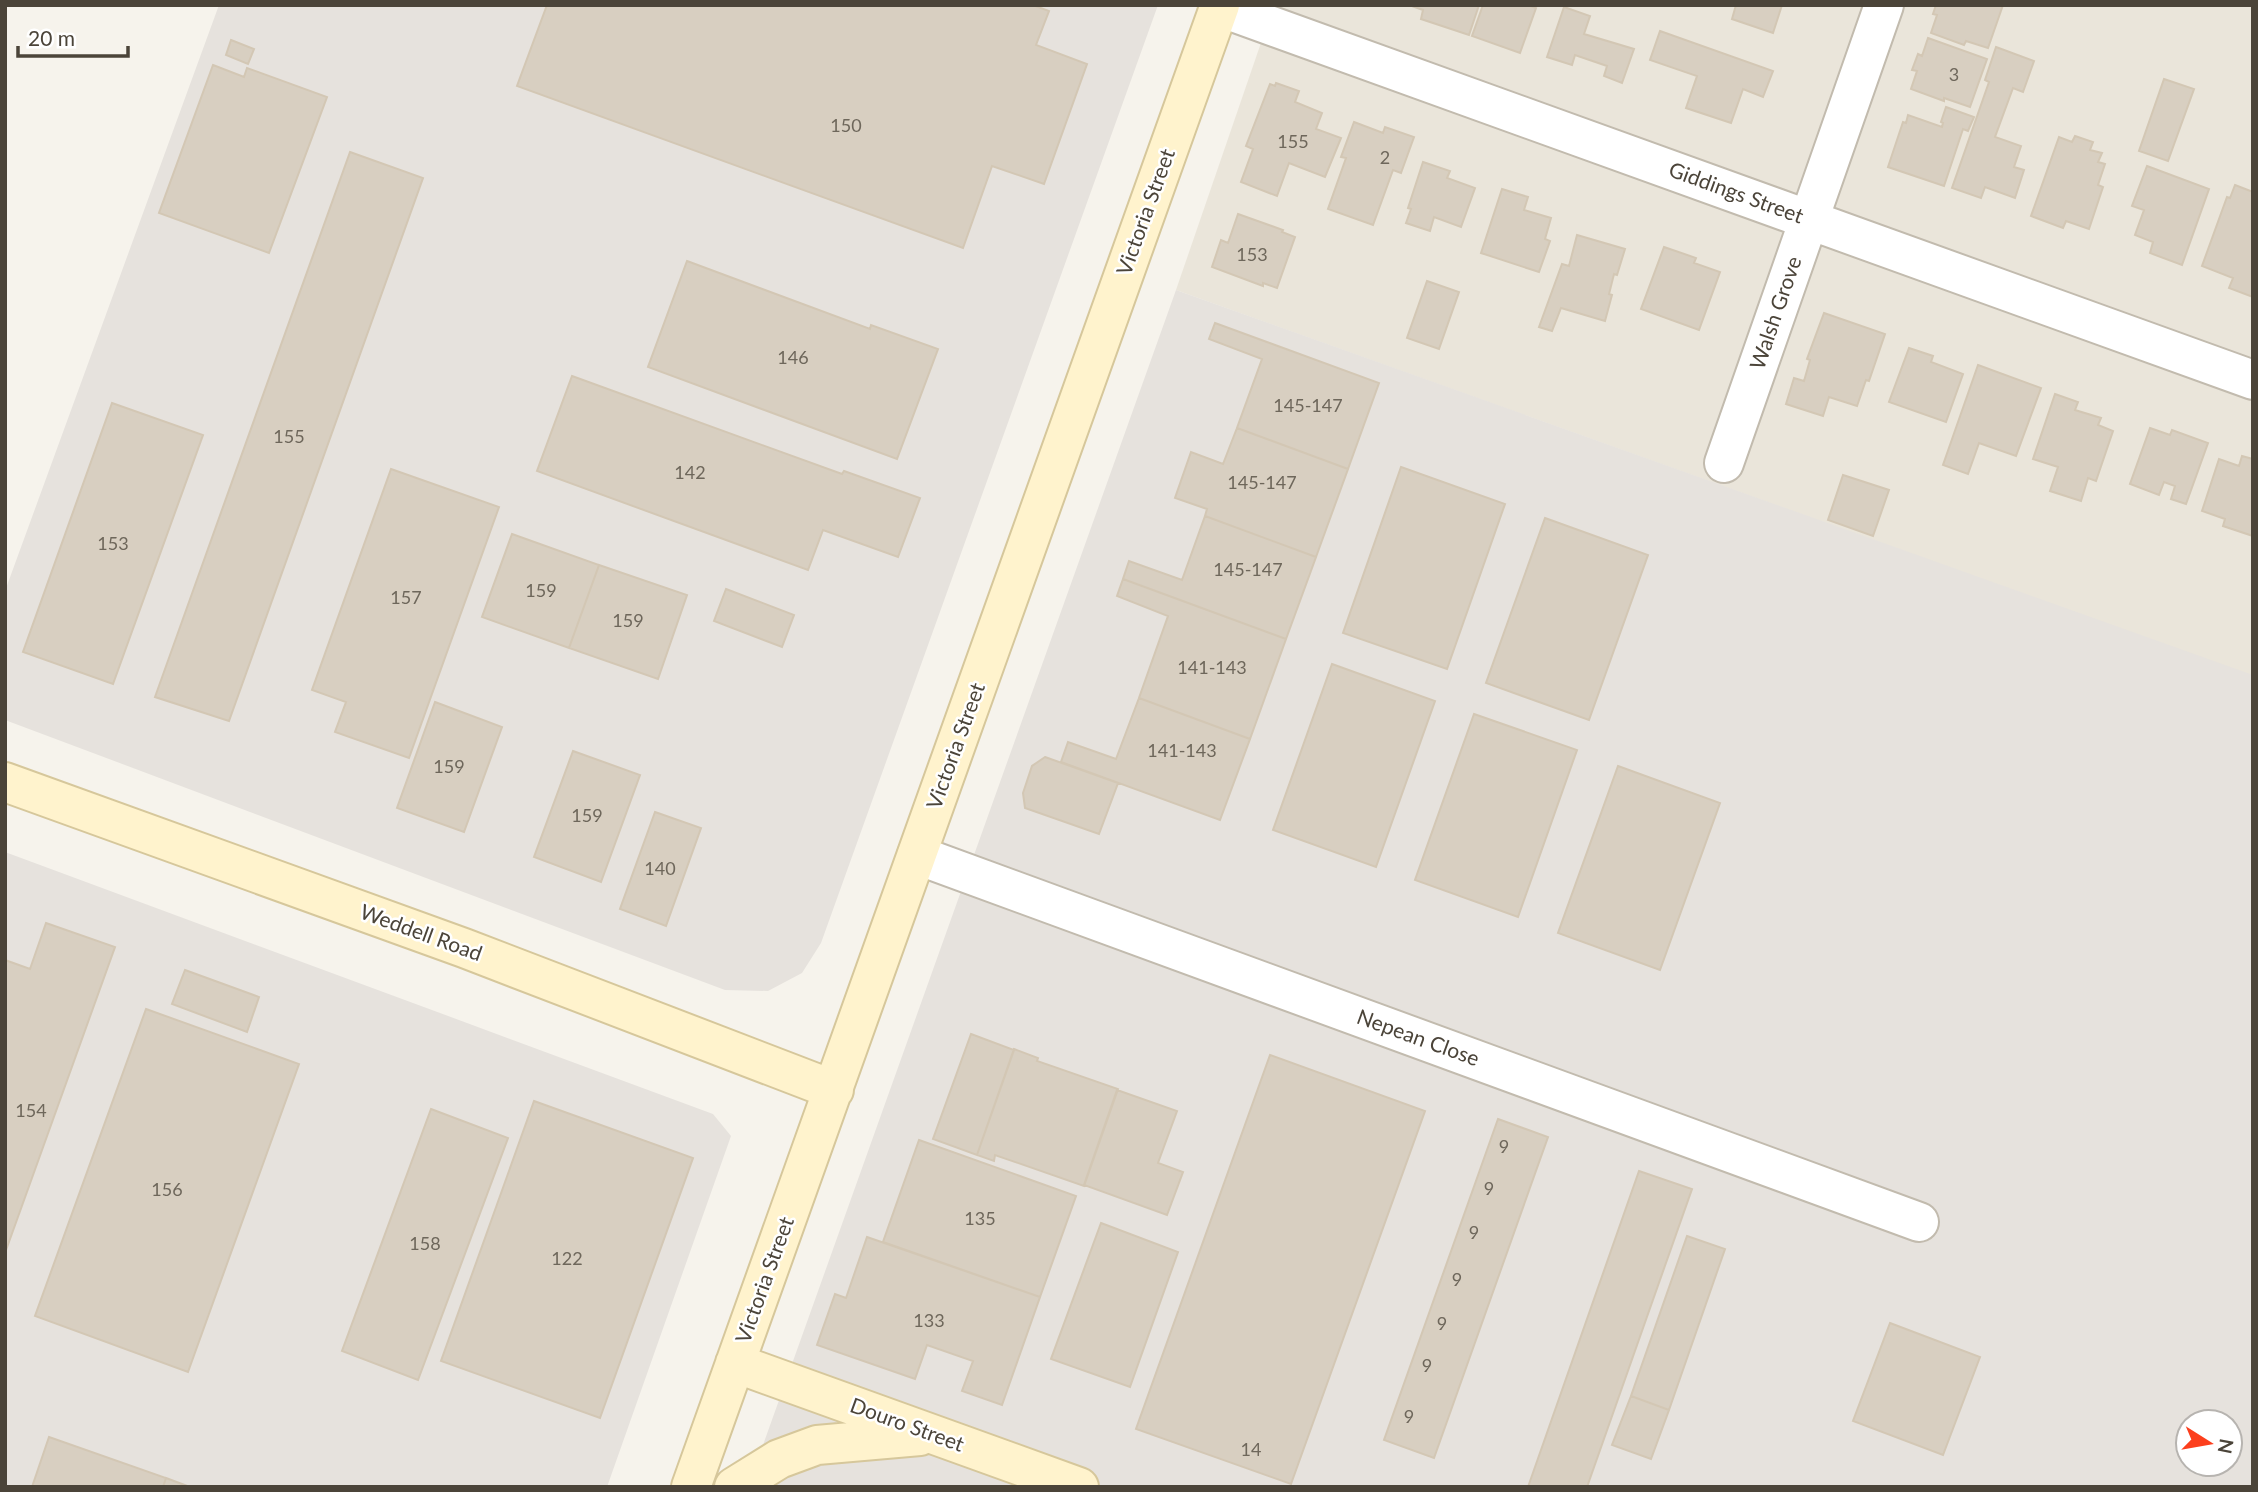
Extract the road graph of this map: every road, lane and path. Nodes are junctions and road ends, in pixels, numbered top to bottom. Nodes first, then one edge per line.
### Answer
1 (1884, 5) edge
2 (1220, 6) edge
3 (1809, 220) junction
4 (2253, 380) edge
5 (1724, 463) dead end
6 (5, 782) edge
7 (917, 855) junction
8 (834, 1090) junction
9 (1919, 1222) dead end
10 (735, 1363) junction
11 (933, 1434) junction
12 (691, 1487) edge
13 (734, 1487) edge
14 (1079, 1487) edge

1 - 3 street, Walsh Grove
2 - 3 street, Giddings Street
2 - 7 street, Victoria Street
3 - 4 street, Giddings Street
3 - 5 street, Walsh Grove
6 - 8 street, Weddell Road
7 - 8 street, Victoria Street
7 - 9 street, Nepean Close
8 - 10 street, Victoria Street
10 - 11 street, Douro Street
10 - 12 street, Victoria Street
11 - 13 street
11 - 14 street, Douro Street

